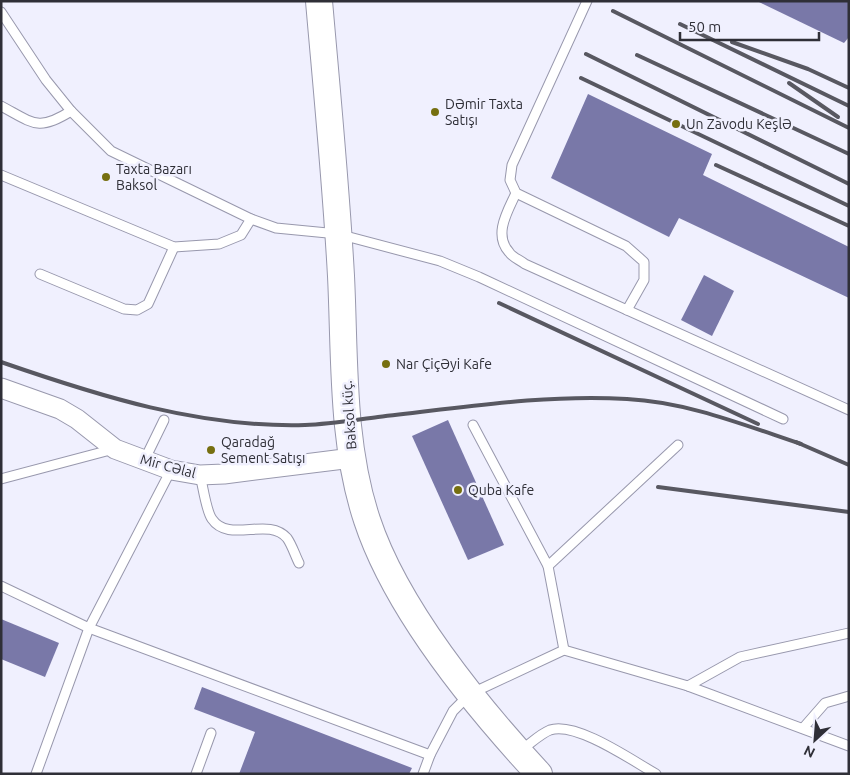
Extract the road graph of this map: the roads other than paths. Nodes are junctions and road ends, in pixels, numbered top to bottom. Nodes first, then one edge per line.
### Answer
1 (320, 1) edge
2 (587, 1) edge
3 (1, 12) edge
4 (1, 106) edge
5 (71, 111) junction
6 (1, 175) edge
7 (516, 193) junction
8 (251, 220) junction
9 (338, 234) junction
10 (174, 247) junction
11 (40, 274) dead end
12 (627, 310) junction
13 (1, 388) edge
14 (849, 410) edge
15 (783, 419) dead end
16 (164, 420) dead end
17 (473, 425) dead end
18 (678, 445) dead end
19 (115, 449) junction
20 (352, 458) junction
21 (144, 461) junction
22 (171, 470) junction
23 (200, 475) junction
24 (1, 479) edge
25 (298, 563) dead end
26 (548, 566) junction
27 (1, 586) edge
28 (89, 628) junction
29 (849, 633) edge
30 (564, 650) junction
31 (688, 686) junction
32 (470, 694) junction
33 (849, 696) edge
34 (804, 727) junction
35 (211, 733) dead end
36 (849, 746) edge
37 (518, 751) junction
38 (430, 755) junction
39 (36, 774) edge
40 (196, 774) edge
41 (424, 774) edge
42 (539, 774) edge
43 (656, 774) edge

1 - 9 main road, Baksol küç.
2 - 7 lane
3 - 5 lane
4 - 5 lane
5 - 8 lane
6 - 10 lane
7 - 12 lane
7 - 12 lane
8 - 9 lane
8 - 10 lane
9 - 15 lane
9 - 20 main road, Baksol küç.
10 - 11 lane
12 - 14 lane
13 - 19 street, Mir Cəlal
16 - 21 lane
17 - 26 lane
18 - 26 lane
19 - 21 street, Mir Cəlal
19 - 24 lane
20 - 23 street, Mir Cəlal
20 - 32 main road, Baksol küç.
21 - 22 street, Mir Cəlal
22 - 23 street, Mir Cəlal
22 - 28 lane
23 - 25 lane
26 - 30 lane
27 - 28 lane
28 - 38 lane
28 - 39 lane
29 - 31 lane
30 - 31 lane
30 - 32 lane
31 - 34 lane
32 - 37 main road, Baksol küç.
32 - 38 lane
33 - 34 lane
34 - 36 lane
35 - 40 lane
37 - 42 main road, Baksol küç.
37 - 43 lane
38 - 41 lane

